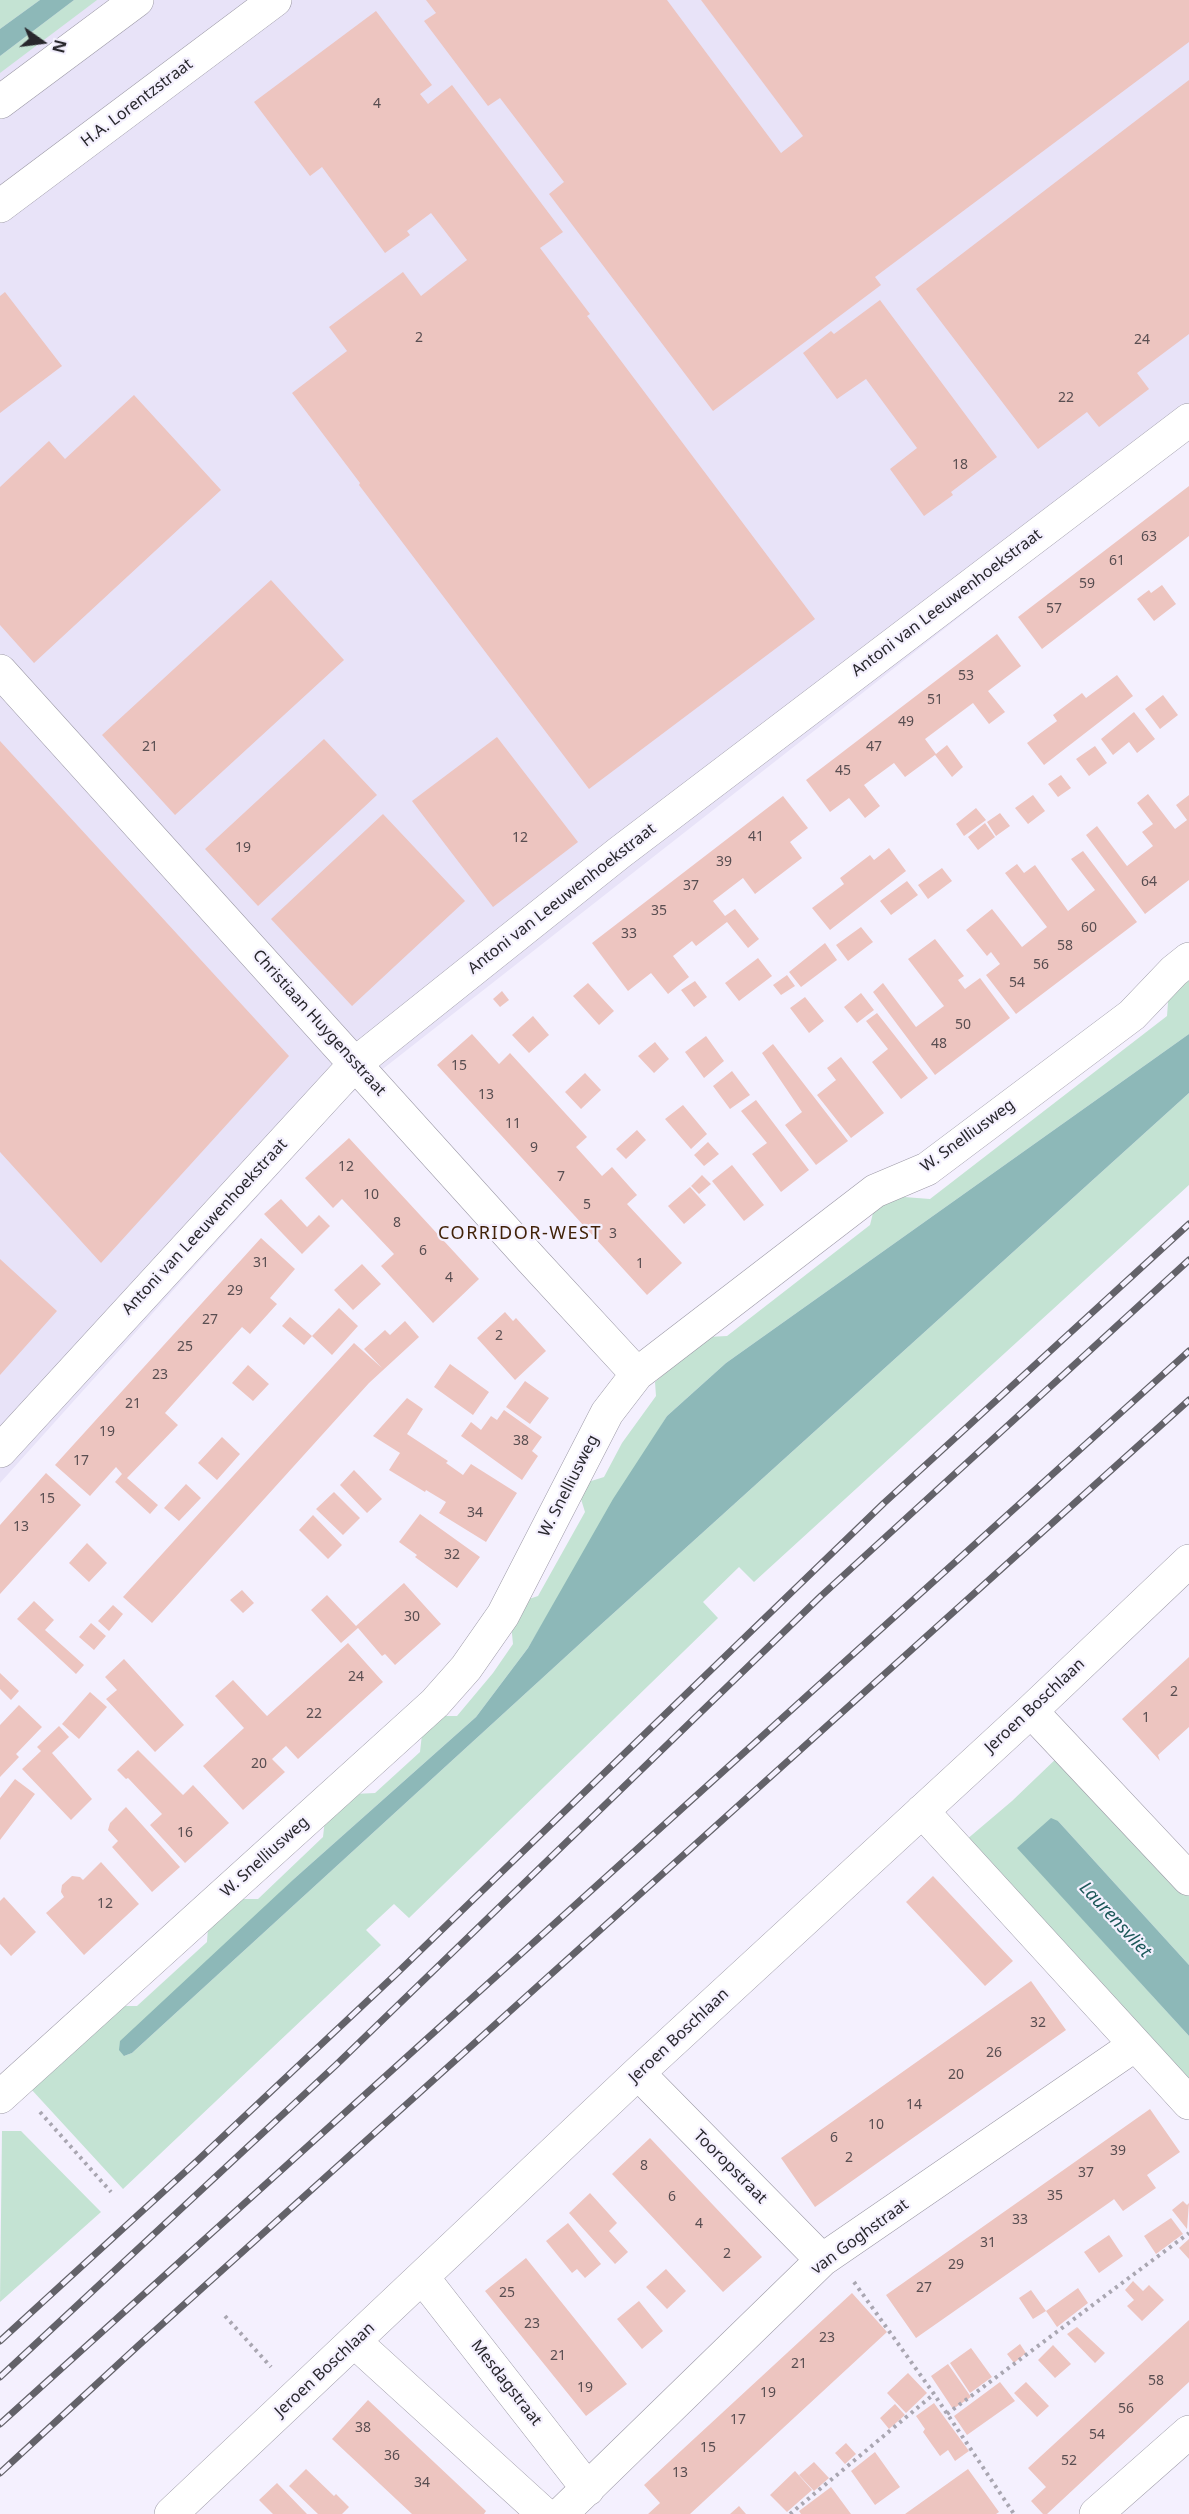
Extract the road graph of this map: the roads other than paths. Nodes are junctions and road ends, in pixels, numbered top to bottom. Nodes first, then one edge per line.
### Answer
1 (137, 0) edge
2 (275, 0) edge
3 (0, 102) edge
4 (0, 206) edge
5 (1189, 420) edge
6 (0, 671) edge
7 (1189, 959) edge
8 (356, 1063) junction
9 (637, 1374) junction
10 (0, 1451) edge
11 (1189, 1561) edge
12 (1031, 1711) junction
13 (922, 1812) junction
14 (1189, 1879) edge
15 (1135, 2045) junction
16 (638, 2073) junction
17 (7, 2090) edge
18 (1189, 2103) edge
19 (828, 2257) junction
20 (423, 2278) junction
21 (355, 2342) junction
22 (1189, 2432) edge
23 (569, 2507) edge
24 (171, 2514) edge
25 (1096, 2514) edge

1 - 3 street
2 - 4 street, H.A. Lorentzstraat
5 - 8 street, Antoni van Leeuwenhoekstraat
6 - 8 street, Christiaan Huygensstraat
7 - 9 street, W. Snelliusweg
8 - 9 street, Christiaan Huygensstraat
8 - 10 street, Antoni van Leeuwenhoekstraat
9 - 17 street, W. Snelliusweg
11 - 12 street, Jeroen Boschlaan
12 - 13 street, Jeroen Boschlaan
12 - 14 street
13 - 15 street
13 - 16 street, Jeroen Boschlaan
15 - 18 street
15 - 19 street, van Goghstraat
16 - 19 street, Tooropstraat
16 - 20 street, Jeroen Boschlaan
19 - 23 street, van Goghstraat
20 - 21 street, Jeroen Boschlaan
20 - 23 street, Mesdagstraat
21 - 23 street
21 - 24 street, Jeroen Boschlaan
22 - 25 street

